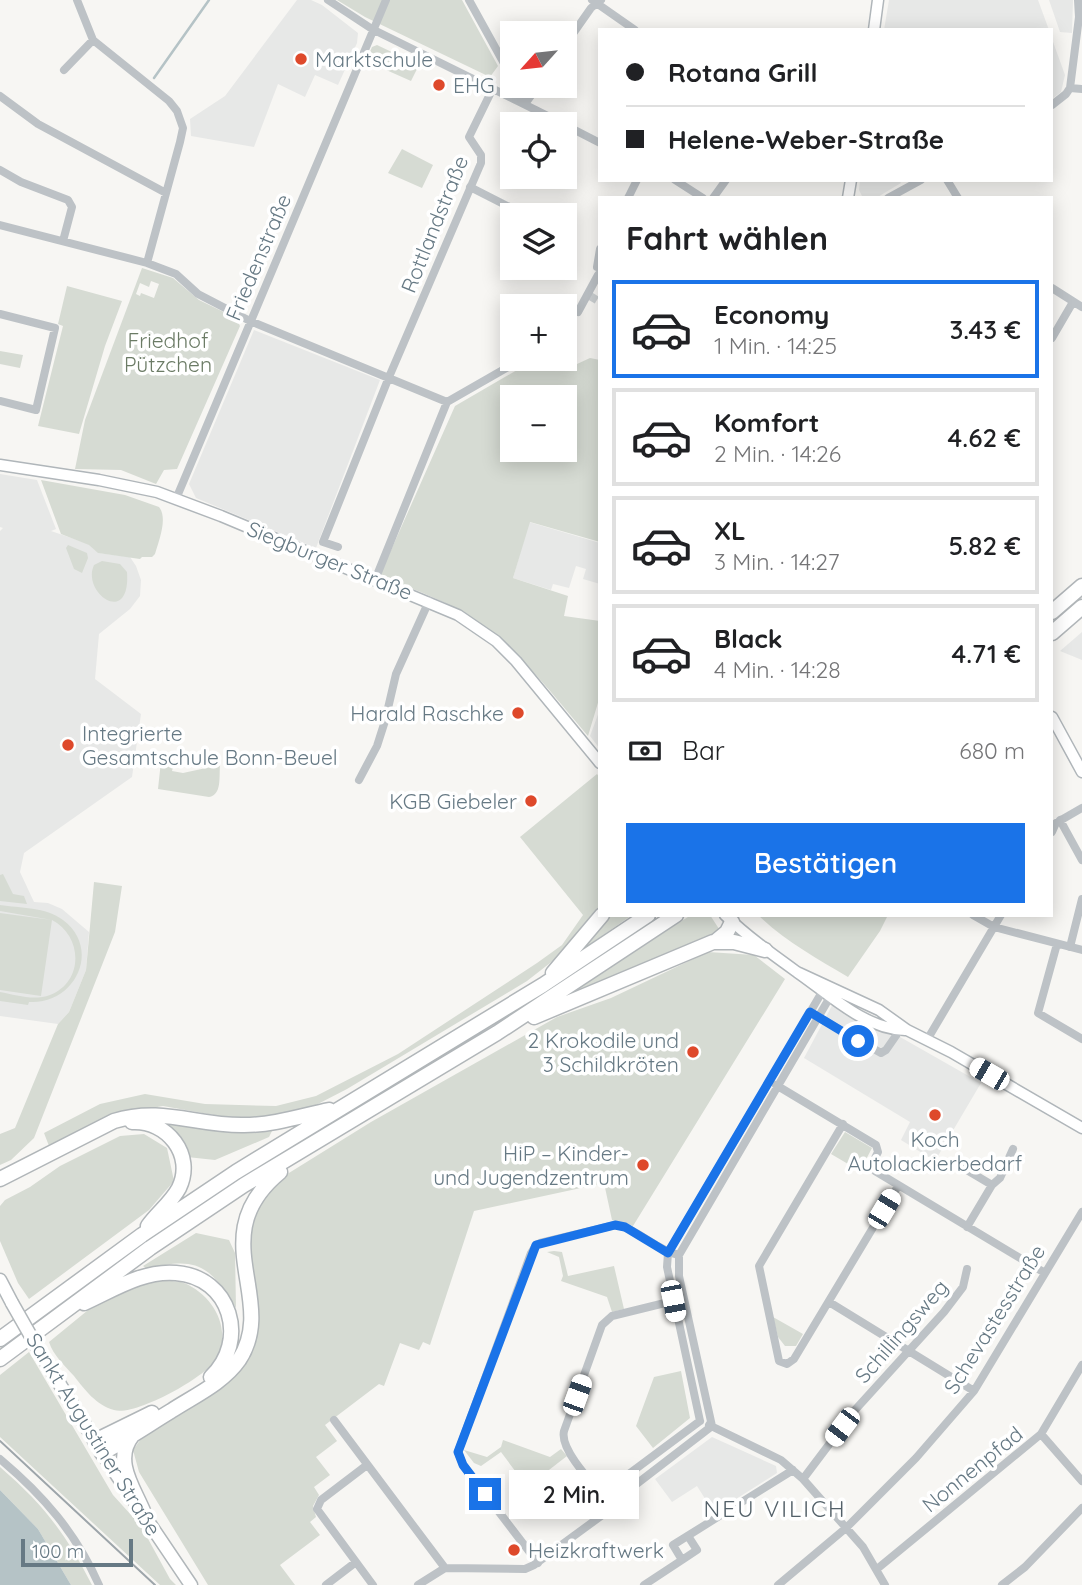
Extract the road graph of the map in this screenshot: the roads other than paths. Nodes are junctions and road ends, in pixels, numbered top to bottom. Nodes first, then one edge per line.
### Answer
1 (328, 0) edge
2 (386, 0) edge
3 (470, 0) edge
4 (878, 0) edge
5 (1078, 0) edge
6 (80, 1) edge
7 (596, 1) edge
8 (578, 26) edge
9 (632, 28) edge
10 (874, 28) edge
11 (372, 29) junction
12 (93, 40) junction
13 (500, 56) edge
14 (64, 70) dead end
15 (493, 88) junction
16 (1070, 88) junction
17 (1082, 89) edge
18 (0, 96) edge
19 (521, 98) edge
20 (529, 98) edge
21 (525, 104) junction
22 (1053, 104) edge
23 (540, 112) edge
24 (577, 131) edge
25 (598, 142) edge
26 (0, 170) edge
27 (677, 182) edge
28 (917, 182) edge
29 (470, 187) junction
30 (166, 193) junction
31 (700, 196) edge
32 (892, 196) edge
33 (501, 203) edge
34 (0, 225) edge
35 (64, 241) junction
36 (147, 263) junction
37 (598, 264) edge
38 (1053, 289) edge
39 (1073, 302) junction
40 (1082, 307) edge
41 (578, 308) dead end
42 (0, 313) edge
43 (250, 321) junction
44 (1053, 336) edge
45 (501, 371) edge
46 (389, 377) junction
47 (0, 401) edge
48 (447, 402) junction
49 (0, 465) edge
50 (176, 499) junction
51 (338, 547) dead end
52 (375, 580) junction
53 (1082, 586) edge
54 (429, 601) junction
55 (1082, 607) edge
56 (1053, 610) edge
57 (1053, 632) edge
58 (1053, 720) edge
59 (598, 761) edge
60 (1082, 772) edge
61 (359, 780) dead end
62 (1082, 808) edge
63 (1056, 821) edge
64 (1082, 860) edge
65 (1082, 899) edge
66 (600, 917) edge
67 (645, 917) edge
68 (673, 917) edge
69 (977, 917) edge
70 (1000, 917) edge
71 (729, 918) edge
72 (994, 927) junction
73 (713, 942) junction
74 (1057, 944) junction
75 (1070, 947) junction
76 (765, 950) junction
77 (1082, 950) edge
78 (543, 985) junction
79 (829, 992) junction
80 (810, 1012) junction
81 (819, 1018) junction
82 (903, 1029) junction
83 (497, 1033) junction
84 (1082, 1039) edge
85 (927, 1040) junction
86 (769, 1080) junction
87 (778, 1086) junction
88 (341, 1108) junction
89 (843, 1124) junction
90 (1082, 1128) edge
91 (313, 1142) junction
92 (1013, 1149) dead end
93 (948, 1164) dead end
94 (0, 1179) edge
95 (992, 1185) junction
96 (898, 1186) junction
97 (0, 1189) edge
98 (1082, 1212) edge
99 (967, 1227) junction
100 (142, 1235) junction
101 (668, 1253) junction
102 (679, 1255) junction
103 (967, 1269) dead end
104 (1045, 1273) junction
105 (0, 1280) edge
106 (673, 1301) junction
107 (828, 1302) junction
108 (52, 1319) junction
109 (0, 1339) edge
110 (908, 1351) junction
111 (0, 1359) edge
112 (1082, 1365) edge
113 (974, 1391) junction
114 (334, 1420) dead end
115 (700, 1422) junction
116 (712, 1426) junction
117 (1041, 1434) junction
118 (132, 1436) junction
119 (99, 1447) junction
120 (0, 1459) edge
121 (367, 1465) junction
122 (793, 1470) junction
123 (803, 1479) junction
124 (1082, 1481) edge
125 (602, 1494) junction
126 (611, 1505) junction
127 (1082, 1508) edge
128 (143, 1511) junction
129 (846, 1528) junction
130 (688, 1536) junction
131 (682, 1560) junction
132 (356, 1562) junction
133 (538, 1563) junction
134 (445, 1569) junction
135 (877, 1569) junction
136 (99, 1585) edge
137 (191, 1585) edge
138 (326, 1585) edge
139 (373, 1585) edge
140 (418, 1585) edge
141 (644, 1585) edge
142 (778, 1585) edge
143 (885, 1585) edge
144 (1002, 1585) edge

1 - 11 street
2 - 11 street, Friedenstraße
3 - 13 street
4 - 10 main road
5 - 16 street
6 - 12 street
7 - 8 street
7 - 9 street
11 - 15 street
11 - 43 street, Friedenstraße
12 - 14 street
12 - 30 street
15 - 21 street
15 - 29 street, Rottlandstraße
16 - 17 street
16 - 22 street
18 - 30 street
19 - 21 street
20 - 21 street
21 - 23 street
24 - 25 street
26 - 35 street
27 - 31 street
28 - 32 street
29 - 33 street
29 - 46 street, Rottlandstraße
30 - 36 street
34 - 35 street
35 - 36 street
36 - 43 street
37 - 41 street
38 - 39 street
39 - 40 street
39 - 44 street
42 - 47 street
43 - 46 street
43 - 50 street, Friedenstraße
45 - 48 street
46 - 48 street
46 - 51 street, Rottlandstraße
48 - 52 street
49 - 50 main road, Siegburger Straße
50 - 52 main road, Siegburger Straße
52 - 54 main road, Siegburger Straße
53 - 56 highway
54 - 59 main road, Siegburger Straße
54 - 61 street
55 - 57 highway
58 - 60 main road
62 - 63 street
63 - 64 street
65 - 75 street
66 - 78 highway
67 - 78 highway
68 - 83 highway
69 - 72 street
70 - 72 street
71 - 73 highway
71 - 76 main road
72 - 74 street
72 - 85 street
73 - 76 highway
73 - 83 highway
74 - 75 street
74 - 84 street
75 - 77 street
76 - 79 main road
78 - 88 highway
79 - 80 street
79 - 81 street
79 - 82 main road
80 - 81 street
80 - 86 street
81 - 82 street
81 - 87 street
82 - 85 main road
83 - 91 highway
85 - 90 main road
86 - 87 street
86 - 101 street
87 - 89 street
87 - 102 street
88 - 94 highway
88 - 100 highway
89 - 96 street
89 - 107 street
91 - 108 highway
91 - 118 highway
92 - 95 street
93 - 95 street
95 - 99 street
96 - 99 street
96 - 107 street
97 - 100 highway
98 - 104 street, Schevastesstraße
99 - 104 street
100 - 109 highway
101 - 102 street
101 - 106 street
101 - 133 street
102 - 116 street
103 - 110 street, Schillingsweg
104 - 113 street, Schevastesstraße
105 - 119 main road, Sankt Augustiner Straße, bridge
106 - 115 street
106 - 125 street
107 - 110 street
108 - 111 highway
108 - 119 highway
110 - 113 street
110 - 123 street, Schillingsweg
112 - 117 street
113 - 129 street, Schevastesstraße
114 - 121 street
115 - 116 street
115 - 125 street
116 - 122 street
116 - 126 street
117 - 124 street, Nonnenpfad
117 - 135 street, Nonnenpfad
118 - 119 highway
118 - 128 highway
119 - 128 main road, Sankt Augustiner Straße
120 - 136 street
121 - 132 street
121 - 134 street
122 - 123 street
122 - 130 street
123 - 129 street
125 - 126 street
126 - 133 street
127 - 144 street
128 - 137 main road, Sankt Augustiner Straße
129 - 135 street
129 - 142 street, Schevastesstraße
130 - 131 street
130 - 131 street
131 - 141 street
132 - 138 street
132 - 139 street
133 - 134 street
134 - 140 street
135 - 143 street

